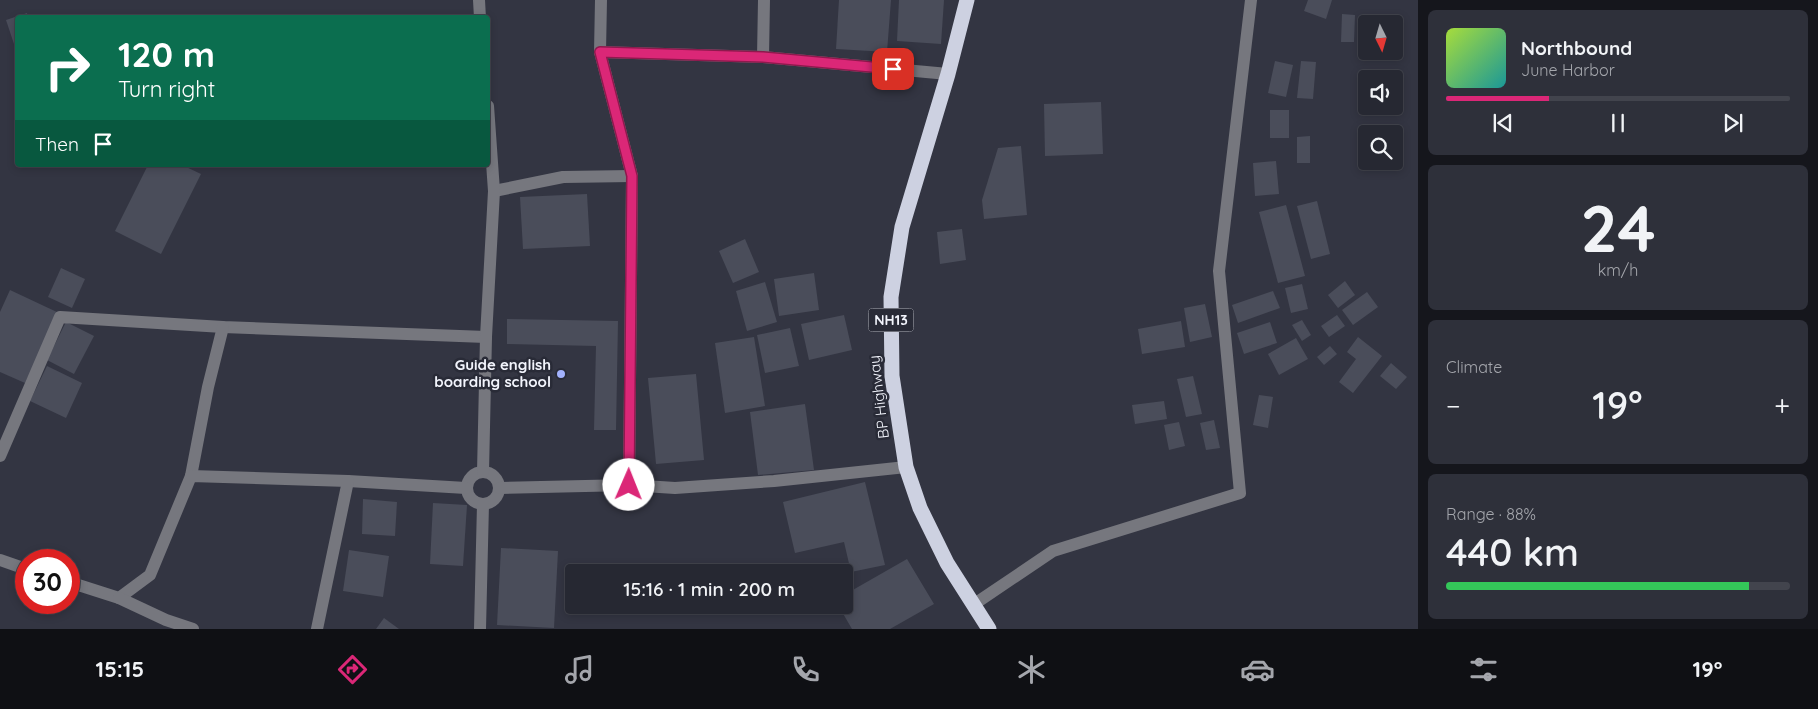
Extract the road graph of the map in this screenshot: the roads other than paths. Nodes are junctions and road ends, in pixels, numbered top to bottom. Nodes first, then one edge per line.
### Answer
1 (479, 0) edge
2 (601, 0) edge
3 (764, 0) edge
4 (967, 0) edge
5 (1251, 0) edge
6 (480, 15) edge
7 (600, 52) junction
8 (763, 57) junction
9 (948, 74) junction
10 (490, 134) edge
11 (632, 176) junction
12 (494, 191) junction
13 (223, 328) junction
14 (486, 337) junction
15 (0, 456) edge
16 (906, 467) junction
17 (483, 472) junction
18 (191, 476) junction
19 (348, 481) junction
20 (629, 485) junction
21 (466, 488) junction
22 (500, 488) junction
23 (483, 504) junction
24 (0, 560) edge
25 (15, 565) edge
26 (80, 586) edge
27 (119, 598) junction
28 (973, 605) junction
29 (192, 629) edge
30 (317, 629) edge
31 (480, 629) edge
32 (988, 629) edge

1 - 6 street
2 - 7 street
3 - 8 street
4 - 9 highway, BP Highway / NH13
5 - 28 street
7 - 8 street
7 - 11 street
8 - 9 street
9 - 16 highway, BP Highway / NH13
10 - 12 street
11 - 12 street
11 - 20 street
12 - 14 street
13 - 14 street
13 - 15 street
13 - 18 street
14 - 17 street
16 - 20 street
16 - 28 highway, BP Highway / NH13
17 - 21 street
17 - 22 street
18 - 19 street
18 - 27 street
19 - 21 street
19 - 30 street
20 - 22 street
21 - 23 street
22 - 23 street
23 - 31 street
24 - 25 street
26 - 27 street
27 - 29 street
28 - 32 highway, BP Highway / NH13

